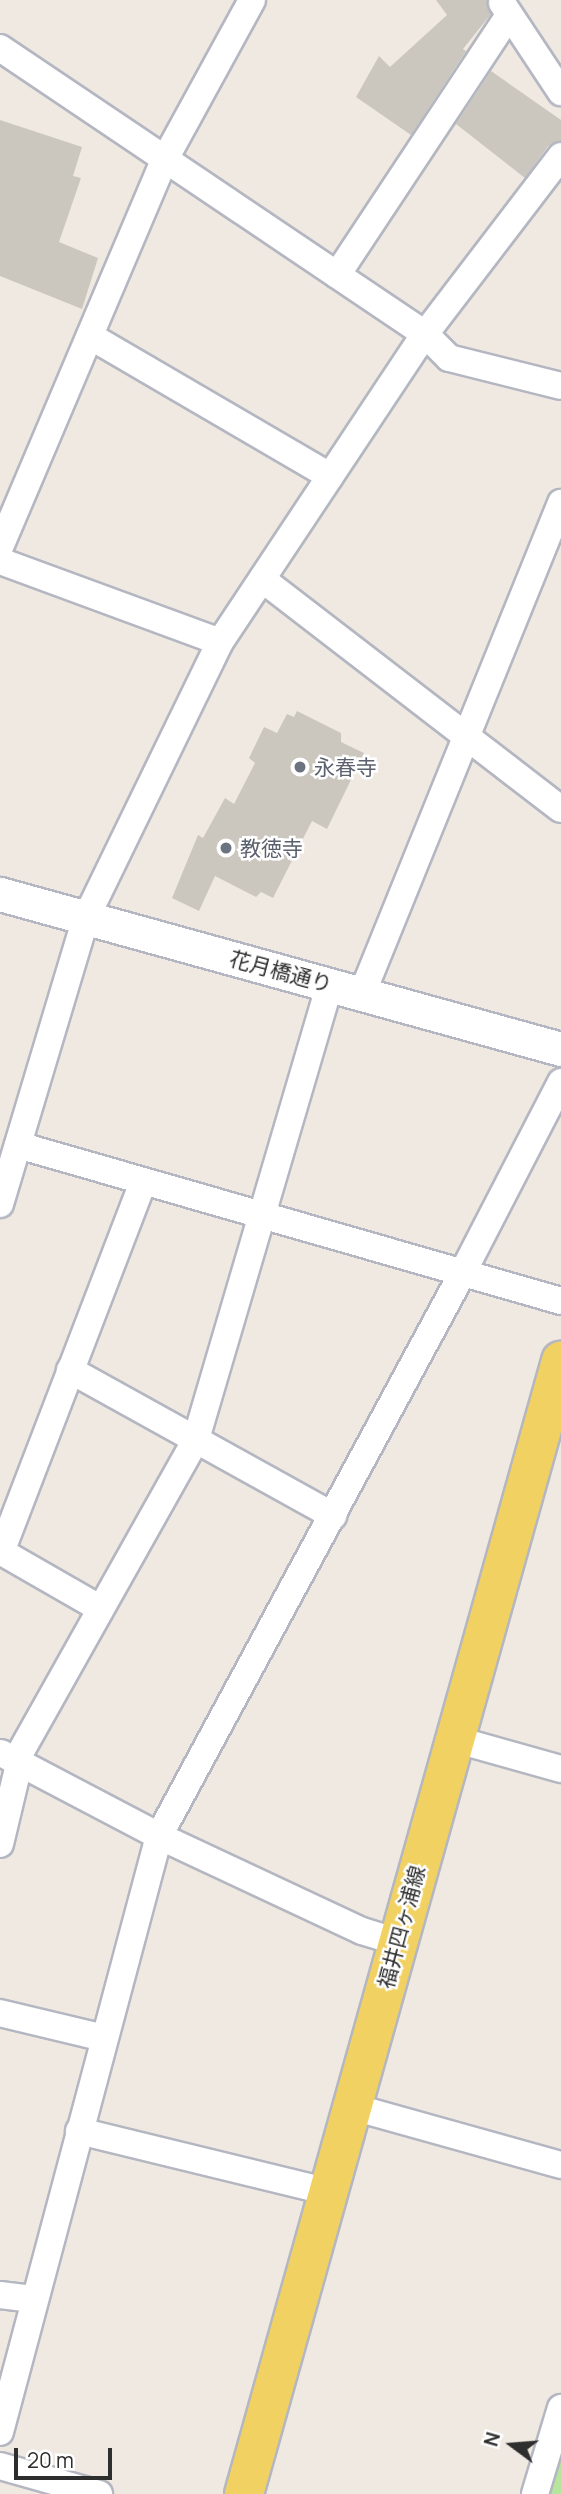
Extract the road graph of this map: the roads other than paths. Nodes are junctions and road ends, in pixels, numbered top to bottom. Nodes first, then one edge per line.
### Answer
1 (252, 0) edge
2 (504, 7) edge
3 (0, 48) edge
4 (561, 92) edge
5 (561, 156) edge
6 (165, 159) junction
7 (337, 275) junction
8 (425, 334) junction
9 (90, 336) junction
10 (561, 386) edge
11 (330, 476) junction
12 (561, 503) edge
13 (0, 547) edge
14 (0, 561) edge
15 (262, 579) junction
16 (220, 642) junction
17 (467, 735) junction
18 (561, 808) edge
19 (0, 894) edge
20 (86, 918) junction
21 (330, 985) junction
22 (362, 994) junction
23 (561, 1049) edge
24 (561, 1082) edge
25 (18, 1145) junction
26 (143, 1182) junction
27 (0, 1204) edge
28 (265, 1217) junction
29 (462, 1274) junction
30 (561, 1301) edge
31 (561, 1362) edge
32 (70, 1370) junction
33 (196, 1439) junction
34 (333, 1516) junction
35 (0, 1551) edge
36 (101, 1609) junction
37 (454, 1739) junction
38 (11, 1760) edge
39 (561, 1769) edge
40 (159, 1836) junction
41 (0, 1844) edge
42 (397, 1942) junction
43 (0, 2013) edge
44 (104, 2038) junction
45 (353, 2107) junction
46 (79, 2132) junction
47 (561, 2165) edge
48 (329, 2192) junction
49 (0, 2295) edge
50 (35, 2298) junction
51 (561, 2408) edge
52 (0, 2432) edge
53 (0, 2466) edge
54 (99, 2494) edge
55 (244, 2494) edge
56 (535, 2494) edge

1 - 6 street
2 - 4 street
2 - 7 street
3 - 6 street
5 - 8 street
6 - 7 street
6 - 9 street
7 - 8 street
8 - 10 street
8 - 11 street
9 - 11 street
9 - 13 street
11 - 15 street
12 - 17 street
14 - 16 street
15 - 16 street
15 - 17 street
16 - 20 street
17 - 18 street
17 - 22 street
19 - 20 street, 花月橋通り
20 - 21 street, 花月橋通り
20 - 25 street
21 - 22 street, 花月橋通り
21 - 28 street
22 - 23 street, 花月橋通り
24 - 29 street
25 - 26 street
25 - 27 street
26 - 28 street
26 - 32 street
28 - 29 street
28 - 33 street
29 - 30 street
29 - 34 street
31 - 37 main road, 福井四ヶ浦線
32 - 33 street
32 - 35 street
33 - 34 street
33 - 36 street
34 - 40 street
35 - 36 street
36 - 38 street
37 - 39 street
37 - 42 main road, 福井四ヶ浦線
38 - 40 street
38 - 41 street
40 - 42 street
40 - 44 street
42 - 45 main road, 福井四ヶ浦線
43 - 44 street
44 - 46 street
45 - 47 street
45 - 48 main road, 福井四ヶ浦線
46 - 48 street
46 - 50 street
48 - 55 main road, 福井四ヶ浦線
49 - 50 street
50 - 52 street
51 - 56 street
53 - 54 street

